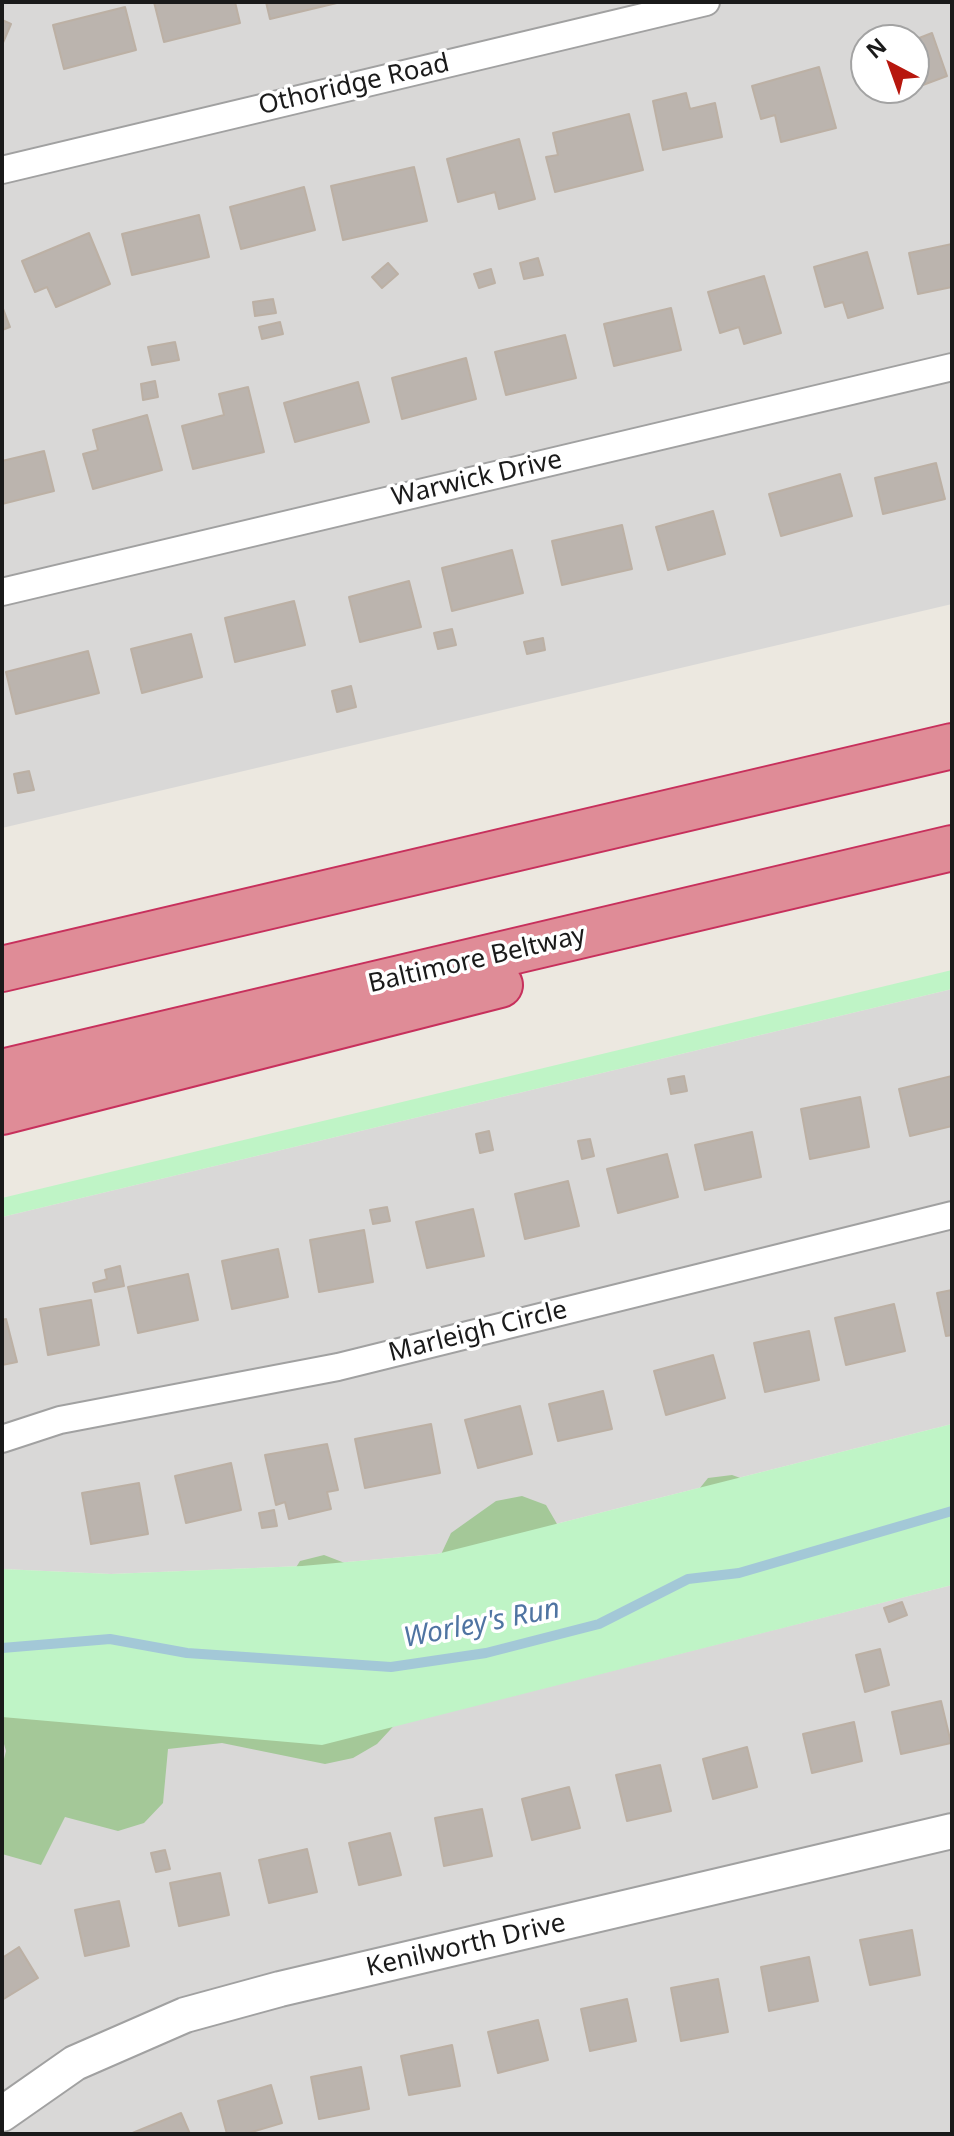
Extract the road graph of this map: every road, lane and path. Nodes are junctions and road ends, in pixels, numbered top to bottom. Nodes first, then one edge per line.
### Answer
1 (706, 2) edge
2 (2, 170) edge
3 (952, 367) edge
4 (2, 592) edge
5 (952, 746) edge
6 (952, 848) edge
7 (872, 867) junction
8 (2, 969) edge
9 (2, 1072) edge
10 (2, 1112) edge
11 (952, 1215) edge
12 (2, 1439) edge
13 (952, 1831) edge
14 (2, 2114) edge

1 - 2 street, Othoridge Road
3 - 4 street, Warwick Drive
5 - 8 highway
6 - 7 highway, Baltimore Beltway
7 - 9 highway, Baltimore Beltway
7 - 10 highway
11 - 12 street, Marleigh Circle
13 - 14 street, Kenilworth Drive

